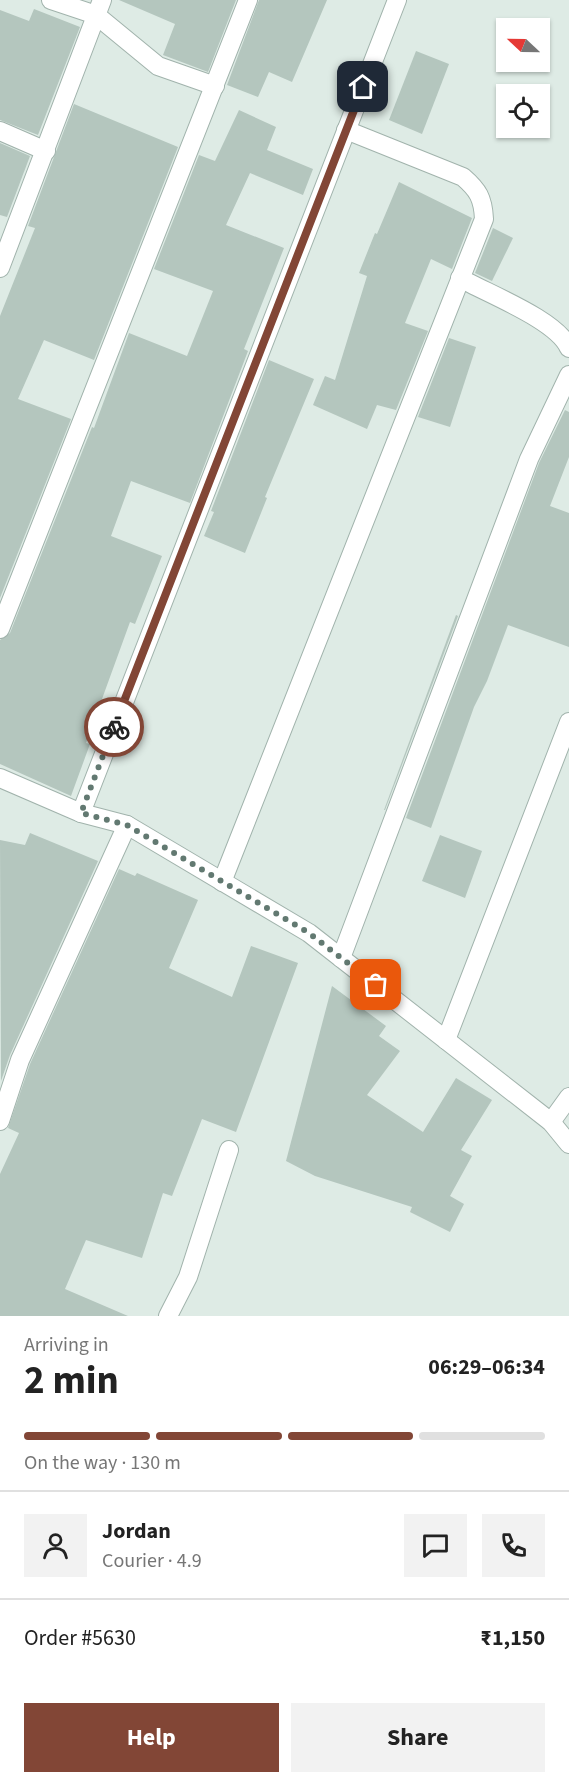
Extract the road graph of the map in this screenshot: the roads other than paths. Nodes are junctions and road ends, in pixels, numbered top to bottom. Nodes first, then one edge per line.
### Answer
1 (51, 0) edge
2 (248, 0) edge
3 (397, 0) edge
4 (99, 7) edge
5 (215, 86) junction
6 (346, 130) junction
7 (0, 131) edge
8 (46, 151) junction
9 (0, 268) edge
10 (460, 278) junction
11 (569, 348) edge
12 (569, 375) edge
13 (0, 629) edge
14 (569, 722) edge
15 (0, 778) edge
16 (81, 813) junction
17 (127, 825) junction
18 (222, 882) junction
19 (341, 958) junction
20 (446, 1040) junction
21 (569, 1097) edge
22 (0, 1121) edge
23 (551, 1122) junction
24 (569, 1144) edge
25 (229, 1150) dead end
26 (168, 1316) edge

1 - 4 street
2 - 5 street
3 - 6 street
4 - 5 street
4 - 8 street
5 - 13 street
6 - 10 street
6 - 16 street
7 - 8 street
8 - 9 street
10 - 11 street
10 - 18 street
12 - 19 street
14 - 20 street
15 - 16 street
16 - 17 street
17 - 18 street
17 - 22 street
18 - 19 street
19 - 20 street
20 - 23 street
21 - 23 street
23 - 24 street
25 - 26 street

